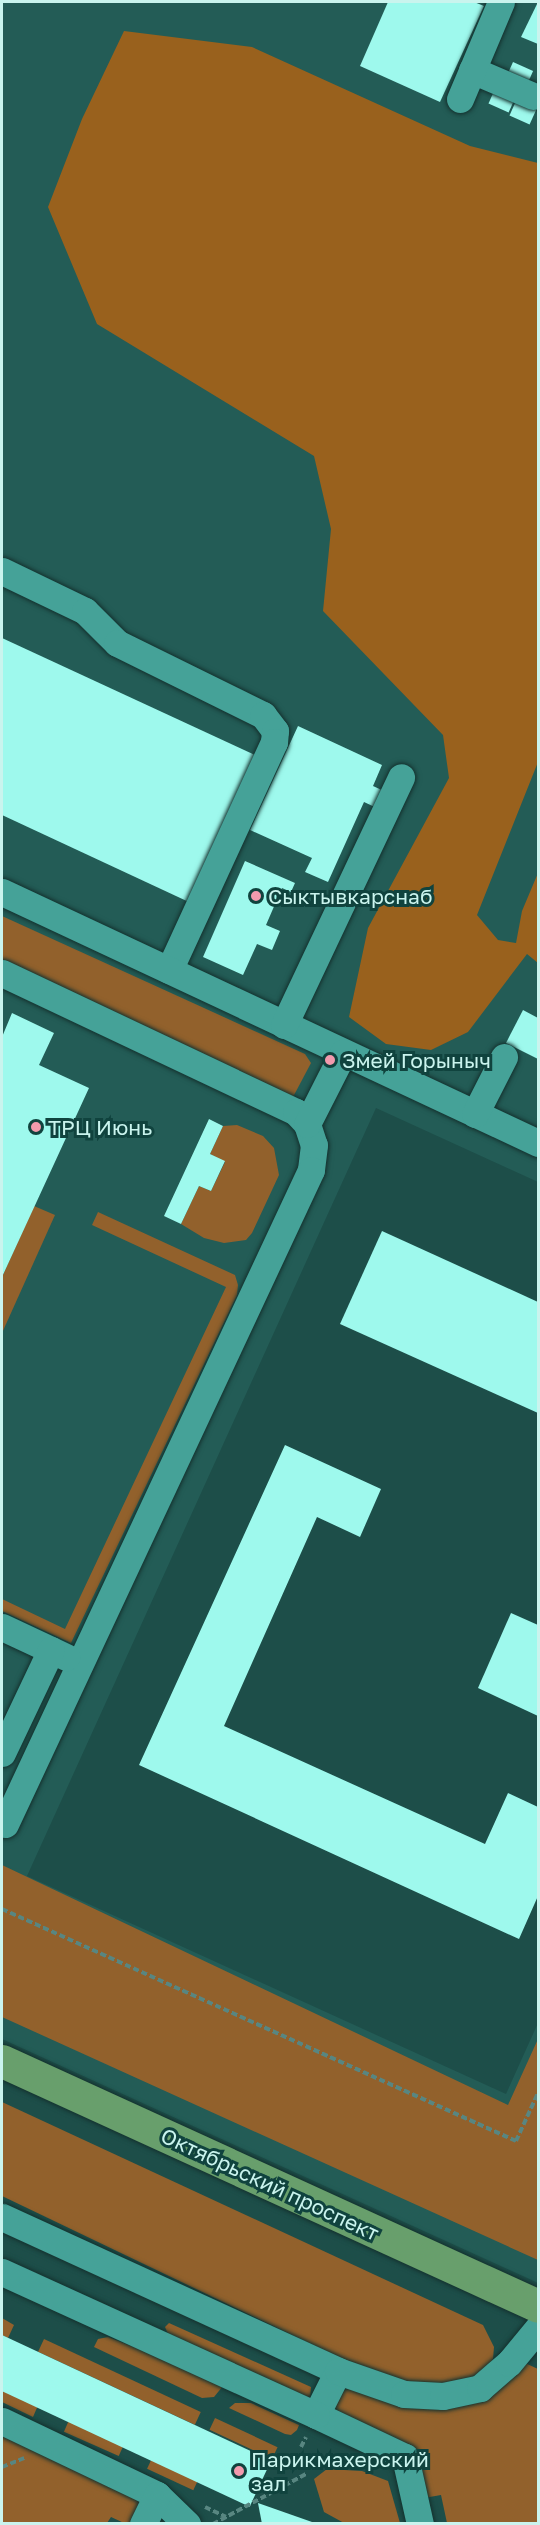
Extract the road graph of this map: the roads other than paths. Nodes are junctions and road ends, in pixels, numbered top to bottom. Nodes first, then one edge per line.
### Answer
1 (501, 2) edge
2 (472, 70) junction
3 (533, 96) dead end
4 (460, 99) dead end
5 (2, 571) edge
6 (401, 777) dead end
7 (2, 892) edge
8 (168, 970) junction
9 (2, 973) edge
10 (284, 1025) junction
11 (343, 1053) junction
12 (504, 1057) dead end
13 (475, 1114) junction
14 (307, 1124) junction
15 (538, 1143) edge
16 (2, 1627) edge
17 (51, 1650) junction
18 (81, 1664) junction
19 (2, 1753) edge
20 (5, 1824) dead end
21 (2, 2061) edge
22 (2, 2217) edge
23 (2, 2272) edge
24 (538, 2306) edge
25 (538, 2328) edge
26 (338, 2371) junction
27 (316, 2415) junction
28 (2, 2421) edge
29 (157, 2495) junction
30 (143, 2523) edge
31 (187, 2523) edge
32 (420, 2523) edge

1 - 2 lane
2 - 3 lane
2 - 4 lane
5 - 8 lane
6 - 10 lane
7 - 8 lane
8 - 10 lane
9 - 14 lane
10 - 11 lane
11 - 13 lane
11 - 14 lane
12 - 13 lane
13 - 15 lane
14 - 18 lane
16 - 17 lane
17 - 18 lane
17 - 19 lane
18 - 20 lane
21 - 24 main road, Октябрьский проспект
22 - 26 lane
23 - 27 lane
25 - 26 lane
26 - 27 lane
27 - 32 lane
28 - 29 lane
29 - 30 lane
29 - 31 lane

